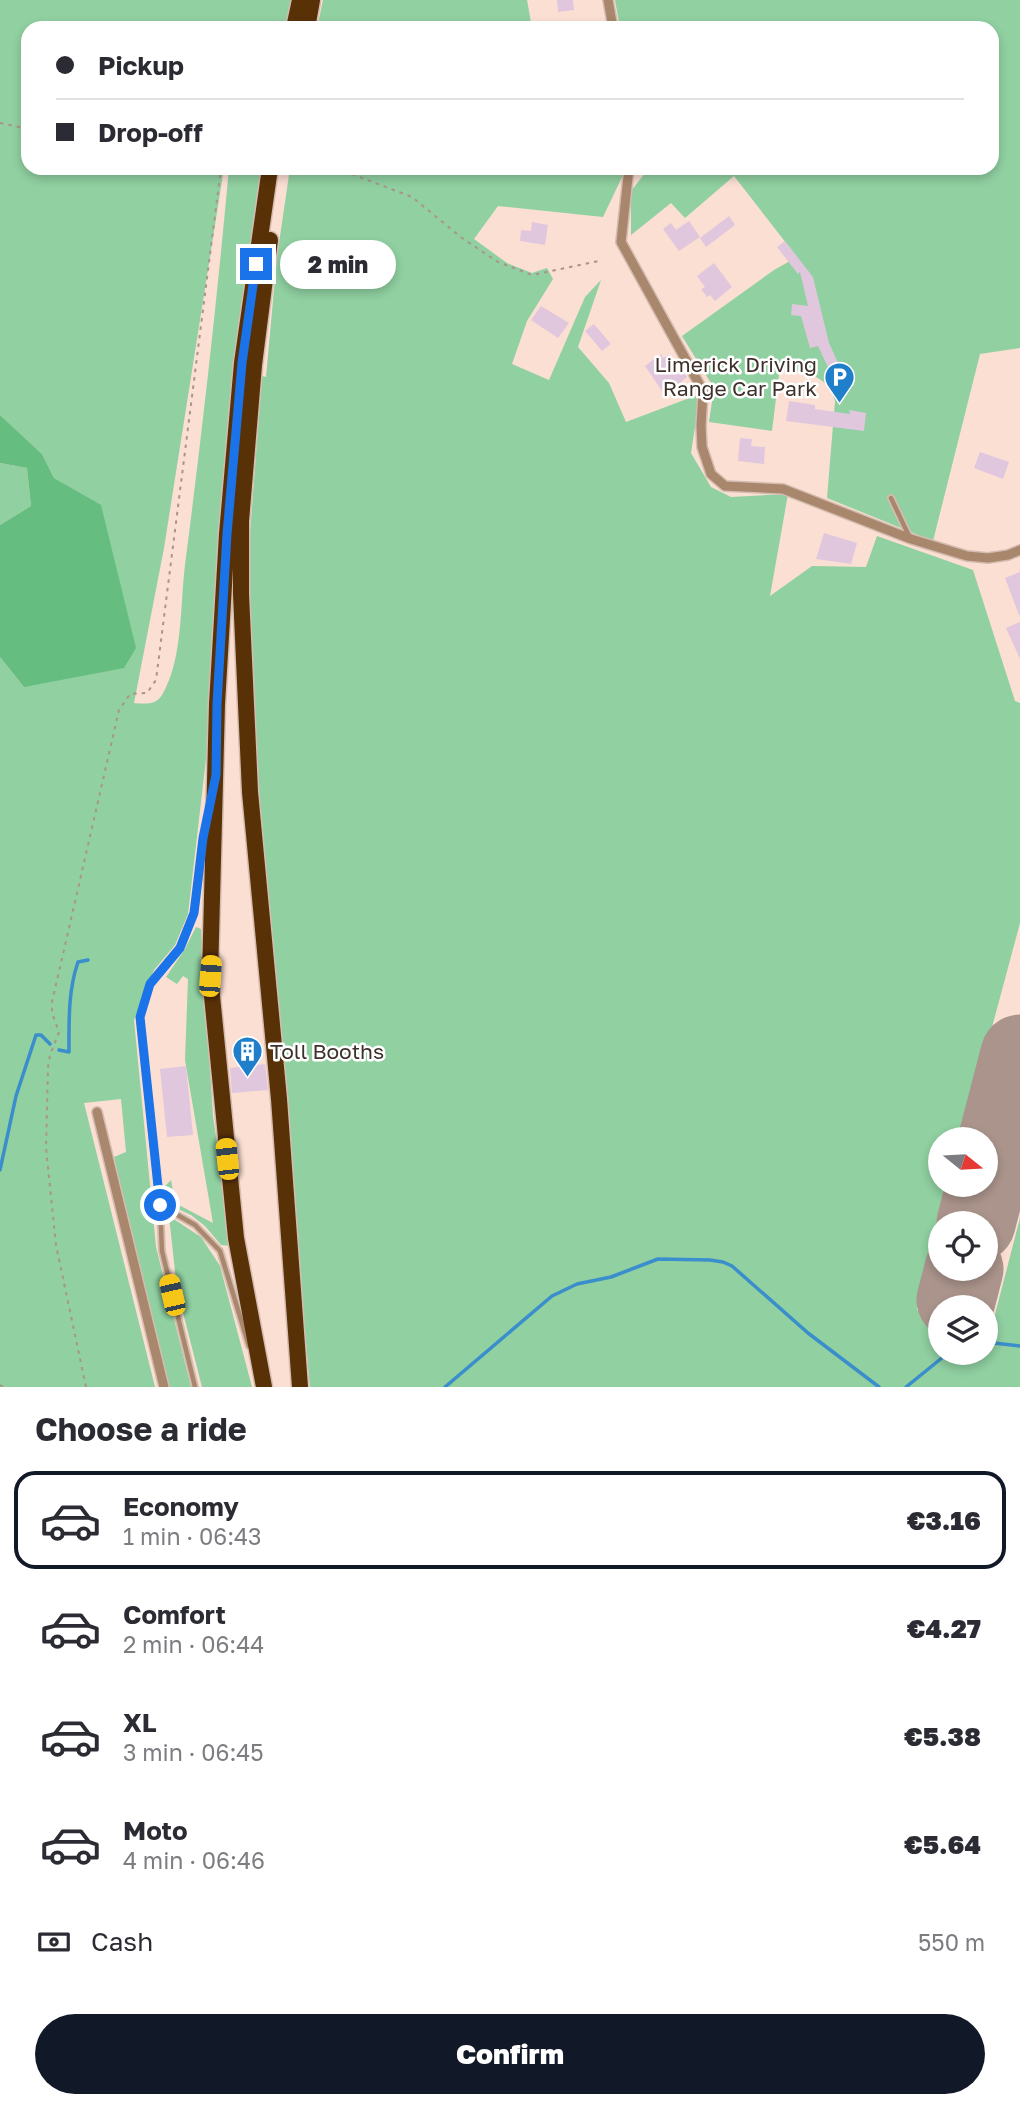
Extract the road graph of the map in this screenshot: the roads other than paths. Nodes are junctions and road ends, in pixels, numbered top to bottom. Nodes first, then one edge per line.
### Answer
1 (300, 0) edge
2 (312, 0) edge
3 (608, 0) edge
4 (296, 21) edge
5 (308, 21) edge
6 (612, 21) edge
7 (269, 175) edge
8 (279, 175) edge
9 (628, 175) edge
10 (891, 498) dead end
11 (911, 539) junction
12 (1020, 550) edge
13 (216, 775) junction
14 (97, 1112) dead end
15 (160, 1205) junction
16 (164, 1387) edge
17 (195, 1387) edge
18 (264, 1387) edge
19 (300, 1387) edge

1 - 4 highway
2 - 5 highway
3 - 6 street
7 - 13 highway
8 - 19 highway
9 - 11 street
10 - 11 lane
11 - 12 street
13 - 15 lane
13 - 18 highway
14 - 16 street
15 - 17 lane
15 - 18 lane

